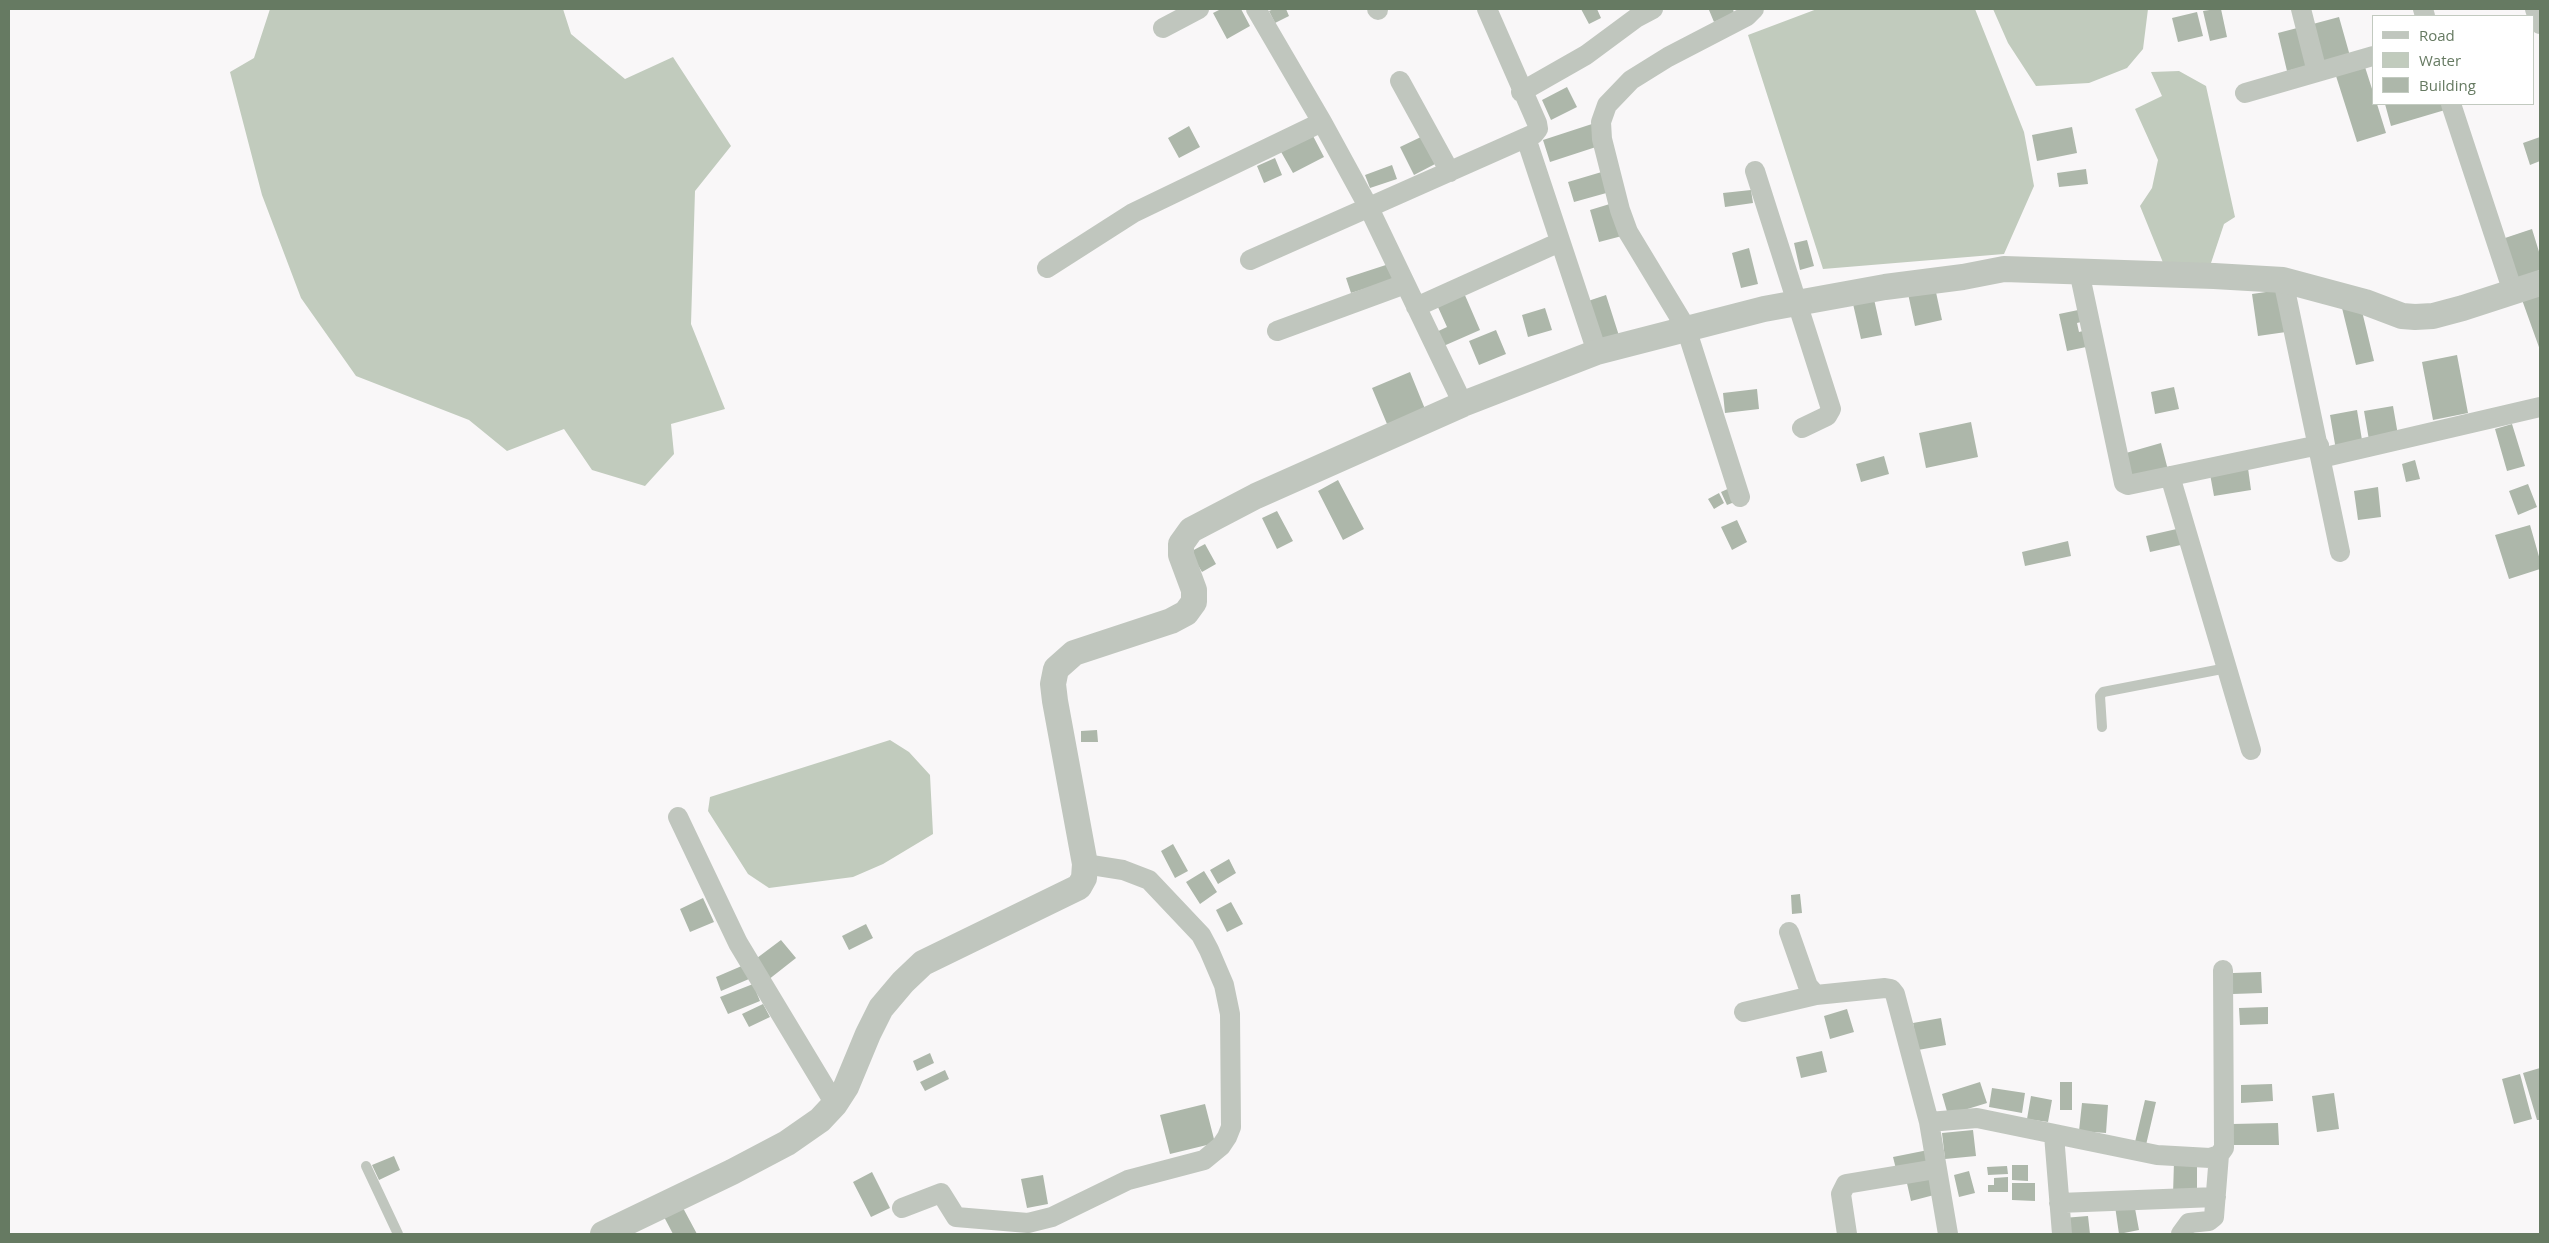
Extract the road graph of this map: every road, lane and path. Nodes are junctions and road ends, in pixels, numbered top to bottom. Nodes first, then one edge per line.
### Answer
1 (1199, 9) edge
2 (1256, 9) edge
3 (1487, 9) edge
4 (1653, 9) edge
5 (1754, 9) edge
6 (2301, 9) edge
7 (2535, 9) edge
8 (2540, 24) edge
9 (1163, 28) dead end
10 (2372, 56) edge
11 (2316, 72) junction
12 (1400, 81) dead end
13 (1521, 92) junction
14 (2245, 92) dead end
15 (2451, 105) edge
16 (1322, 122) junction
17 (1526, 138) junction
18 (1755, 171) dead end
19 (1450, 172) junction
20 (1369, 208) junction
21 (1560, 242) junction
22 (1250, 260) dead end
23 (1047, 268) dead end
24 (2079, 270) junction
25 (2284, 280) junction
26 (2540, 283) edge
27 (1405, 284) junction
28 (2513, 292) junction
29 (1799, 303) junction
30 (1416, 307) junction
31 (1686, 328) junction
32 (1277, 331) dead end
33 (1597, 352) junction
34 (1463, 404) junction
35 (2540, 407) edge
36 (1802, 428) dead end
37 (2320, 451) junction
38 (2170, 476) junction
39 (1740, 497) dead end
40 (2340, 552) dead end
41 (2227, 668) junction
42 (2102, 728) dead end
43 (2251, 750) dead end
44 (678, 817) dead end
45 (1085, 864) junction
46 (1789, 932) dead end
47 (2223, 970) dead end
48 (1816, 995) junction
49 (1744, 1012) dead end
50 (835, 1104) junction
51 (1928, 1122) junction
52 (2054, 1135) junction
53 (2219, 1155) junction
54 (366, 1166) dead end
55 (1936, 1169) junction
56 (2216, 1197) junction
57 (2059, 1203) junction
58 (902, 1208) dead end
59 (398, 1234) edge
60 (603, 1234) edge
61 (1847, 1234) edge
62 (1948, 1234) edge
63 (2062, 1234) edge
64 (2181, 1234) edge

1 - 9 street
2 - 16 street
3 - 13 street
4 - 13 street
5 - 31 street
6 - 11 street
7 - 8 street
10 - 11 street
11 - 14 street
12 - 19 street
13 - 17 street
15 - 28 street
16 - 20 street
16 - 23 street
17 - 19 street
17 - 21 street
18 - 29 street
19 - 20 street
20 - 22 street
20 - 27 street
21 - 30 street
21 - 33 street
24 - 25 street
24 - 29 street
24 - 38 street
25 - 28 street
25 - 37 street
26 - 28 street
27 - 30 street
27 - 32 street
29 - 31 street
29 - 36 street
30 - 34 street
31 - 33 street
31 - 39 street
33 - 34 street
34 - 45 street
35 - 37 street
37 - 38 street
37 - 40 street
38 - 41 street
41 - 42 lane
41 - 43 street
44 - 50 street
45 - 50 street
45 - 58 street
46 - 48 street
47 - 53 street
48 - 49 street
48 - 51 street
50 - 60 street
51 - 52 street
51 - 55 street
52 - 53 street
52 - 57 street
53 - 56 street
54 - 59 lane
55 - 61 street
55 - 62 street
56 - 57 street
56 - 64 street
57 - 63 street

